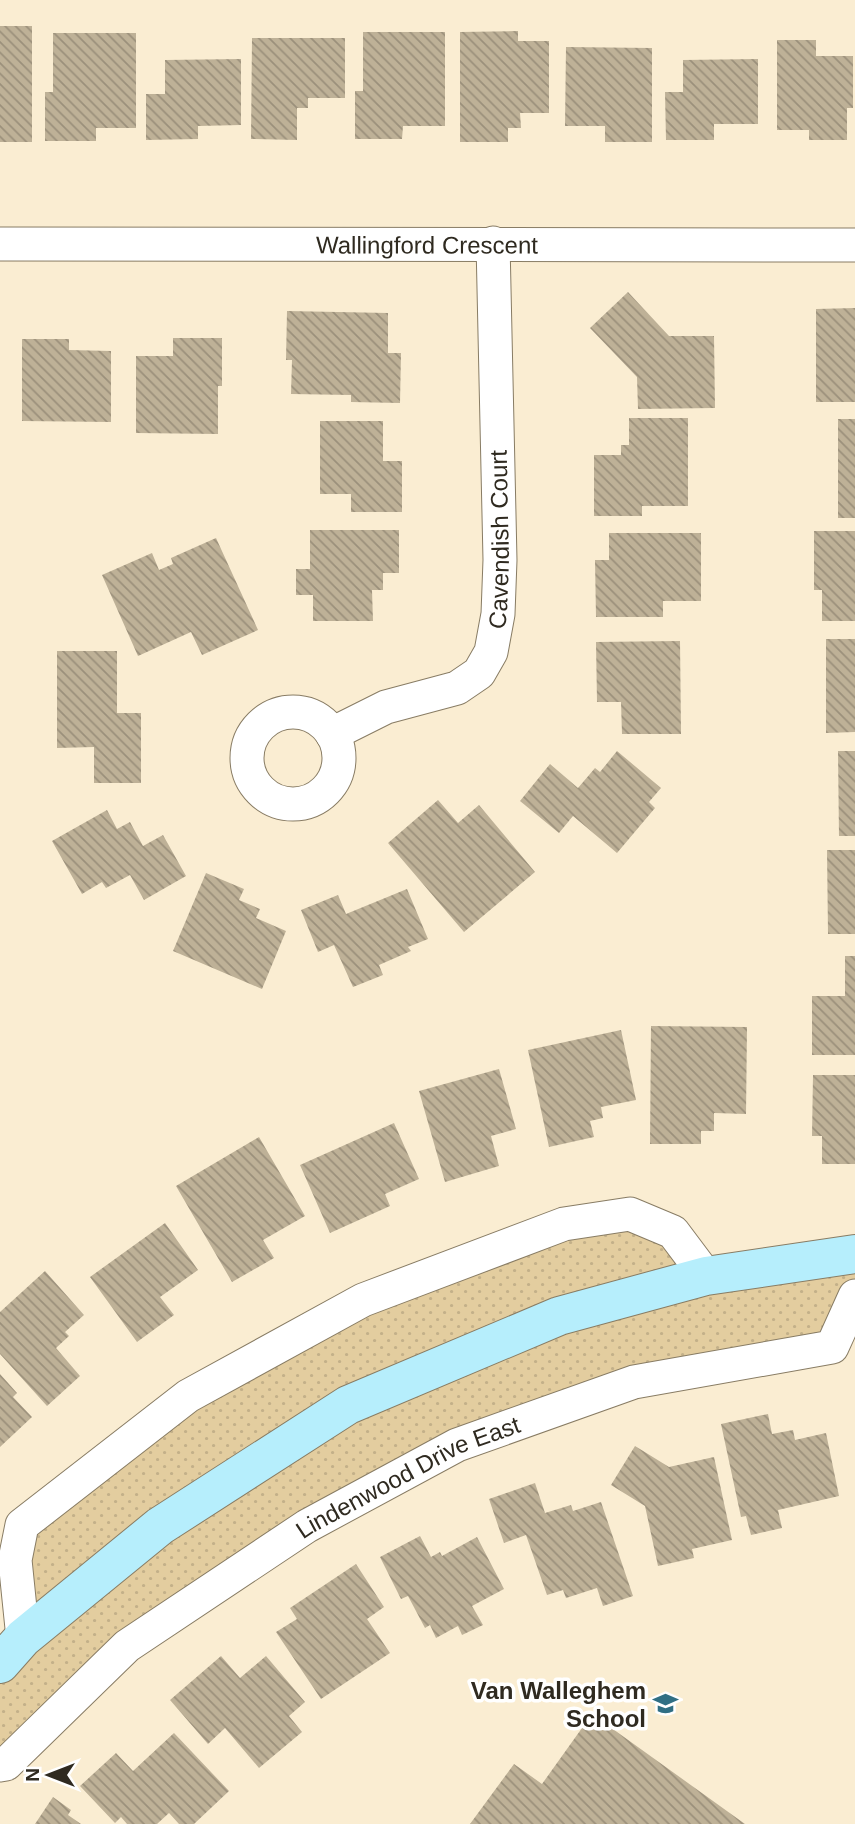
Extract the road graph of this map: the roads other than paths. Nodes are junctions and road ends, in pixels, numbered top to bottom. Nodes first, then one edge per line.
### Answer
1 (494, 243) junction
2 (0, 244) edge
3 (855, 245) edge
4 (332, 734) dead end
5 (855, 1254) edge
6 (706, 1276) junction
7 (855, 1296) edge
8 (11, 1651) edge
9 (0, 1765) edge

1 - 2 street, Wallingford Crescent
1 - 3 street, Wallingford Crescent
1 - 4 street, Cavendish Court
5 - 6 street
6 - 8 street
6 - 8 street
7 - 9 street, Lindenwood Drive East

